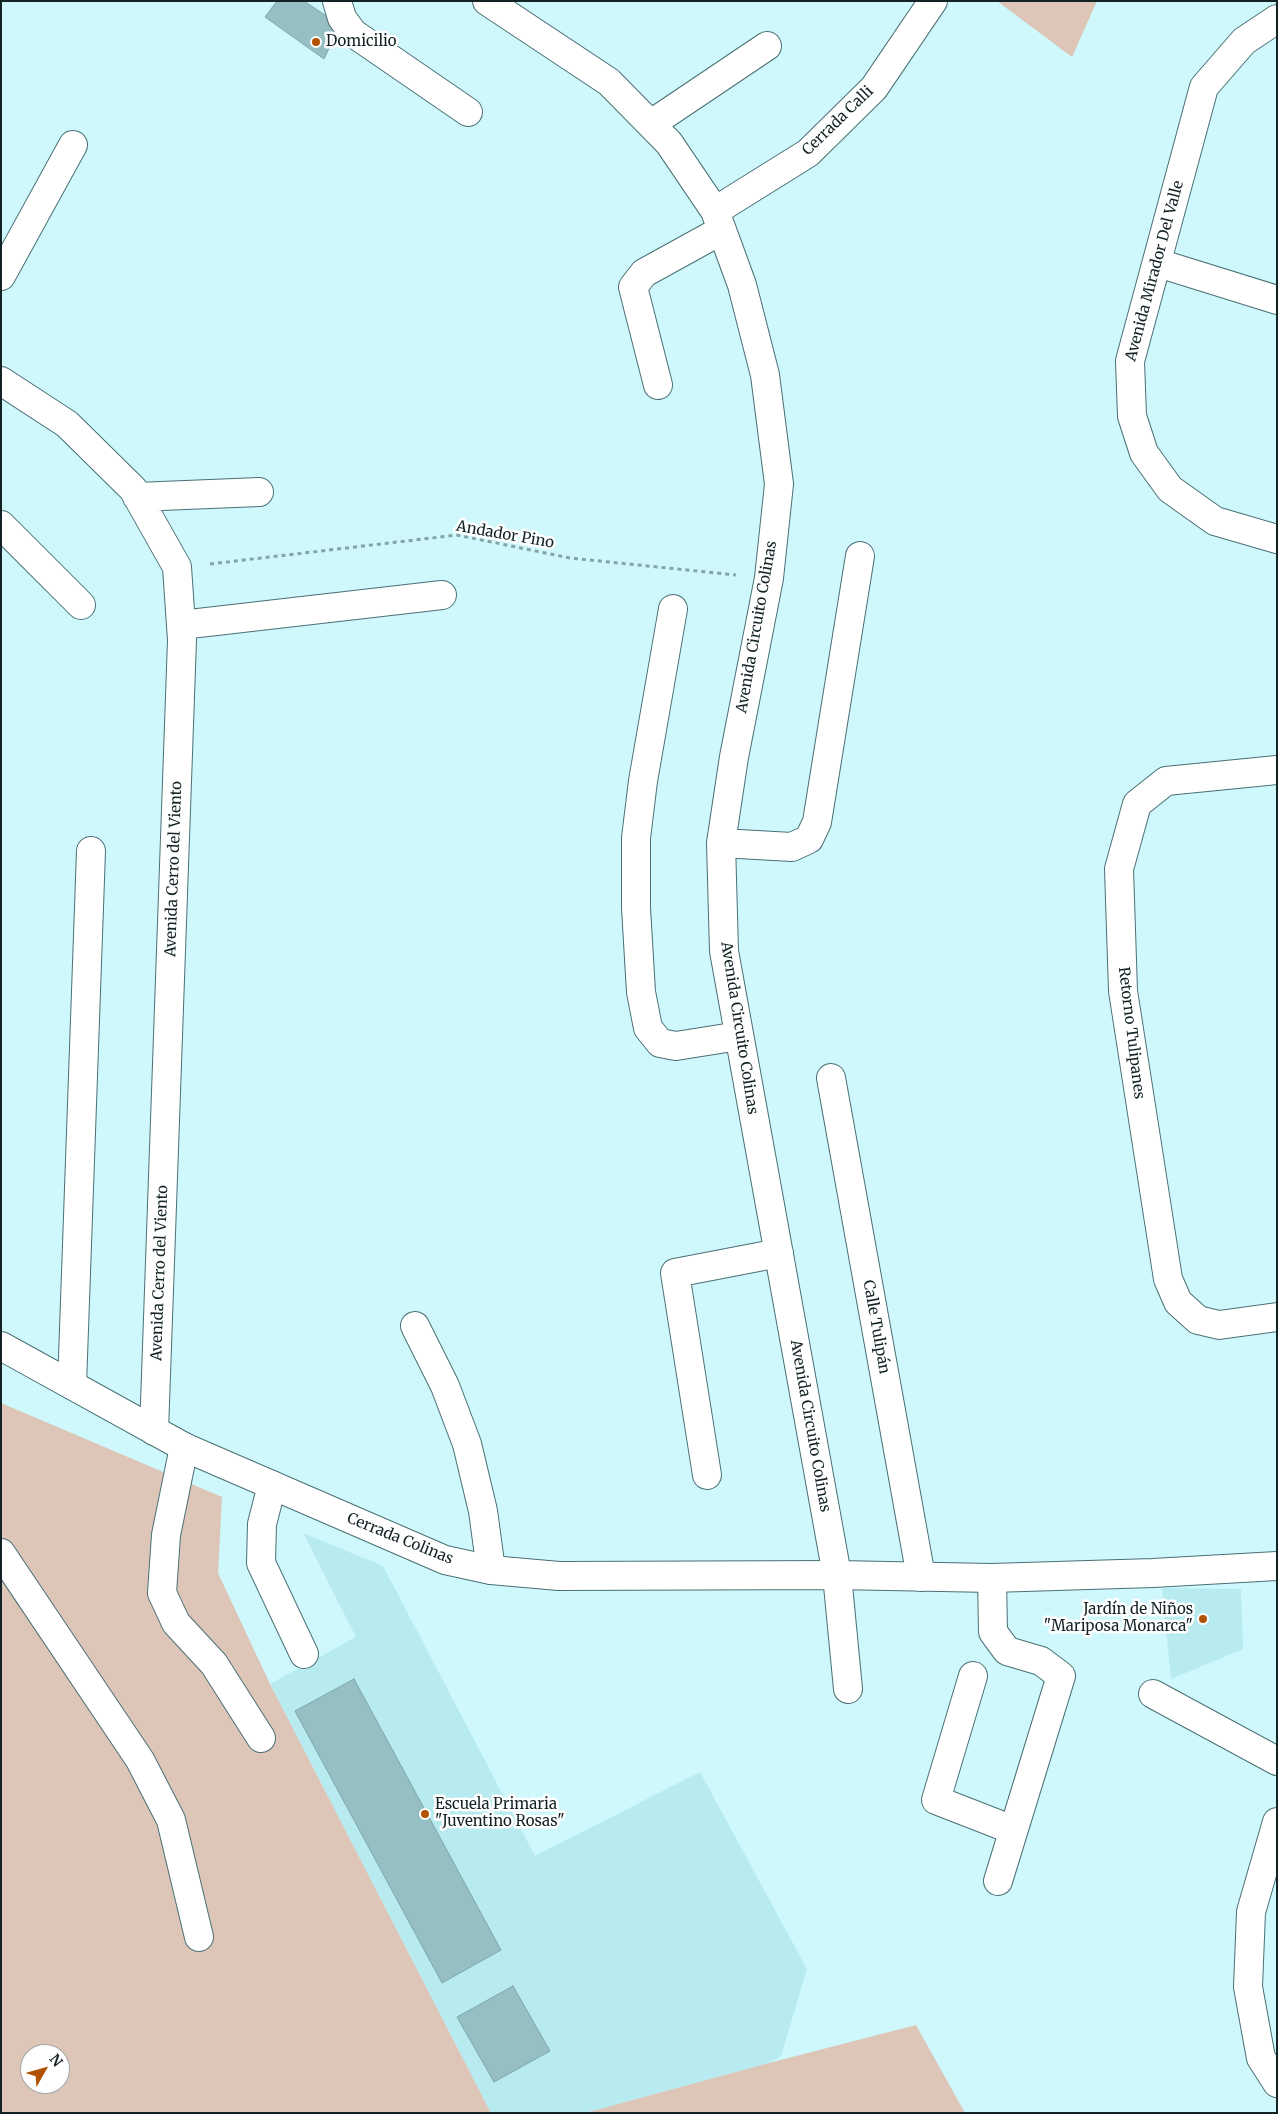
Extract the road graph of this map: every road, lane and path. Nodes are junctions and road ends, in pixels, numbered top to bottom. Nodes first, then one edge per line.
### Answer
1 (337, 1) edge
2 (487, 1) edge
3 (934, 1) edge
4 (1277, 18) edge
5 (767, 46) dead end
6 (468, 112) dead end
7 (651, 124) junction
8 (72, 145) dead end
9 (719, 220) junction
10 (1158, 263) junction
11 (1, 276) edge
12 (1277, 300) edge
13 (1, 381) edge
14 (658, 385) dead end
15 (259, 492) dead end
16 (137, 497) junction
17 (1, 525) edge
18 (1277, 539) edge
19 (860, 556) dead end
20 (177, 567) junction
21 (769, 578) junction
22 (442, 595) dead end
23 (81, 605) dead end
24 (673, 608) dead end
25 (181, 625) junction
26 (1277, 770) edge
27 (721, 843) junction
28 (91, 851) dead end
29 (739, 1036) junction
30 (831, 1078) dead end
31 (779, 1253) junction
32 (1277, 1317) edge
33 (415, 1326) dead end
34 (1, 1346) edge
35 (72, 1385) junction
36 (154, 1431) junction
37 (184, 1448) junction
38 (707, 1474) dead end
39 (272, 1485) junction
40 (1, 1553) edge
41 (1277, 1566) edge
42 (491, 1570) junction
43 (837, 1575) junction
44 (921, 1577) junction
45 (992, 1578) junction
46 (304, 1654) dead end
47 (973, 1676) dead end
48 (848, 1689) dead end
49 (1153, 1694) dead end
50 (261, 1738) dead end
51 (1277, 1761) edge
52 (1277, 1822) edge
53 (1013, 1830) junction
54 (998, 1881) dead end
55 (199, 1937) dead end
56 (1277, 2083) edge

1 - 6 street
2 - 7 street, Avenida Circuito Colinas
3 - 9 street, Cerrada Calli
4 - 10 street, Avenida Mirador Del Valle
5 - 7 street
7 - 9 street, Avenida Circuito Colinas
8 - 11 street
9 - 14 street, Cerrada Calli
9 - 21 street, Avenida Circuito Colinas
10 - 12 street
10 - 18 street, Avenida Mirador Del Valle
13 - 16 street, Avenida Cerro del Viento
15 - 16 street
16 - 20 street, Avenida Cerro del Viento
17 - 23 street
19 - 27 street
20 - 21 path, Andador Pino
20 - 25 street, Avenida Cerro del Viento
21 - 27 street, Avenida Circuito Colinas
22 - 25 street
24 - 29 street
25 - 36 street, Avenida Cerro del Viento
26 - 32 street, Retorno Tulipanes
27 - 29 street, Avenida Circuito Colinas
28 - 35 street
29 - 31 street, Avenida Circuito Colinas
30 - 44 street, Calle Tulipán
31 - 38 street
31 - 43 street, Avenida Circuito Colinas
33 - 42 street
34 - 35 street, Cerrada Colinas
35 - 36 street, Cerrada Colinas
36 - 37 street, Cerrada Colinas
37 - 39 street, Cerrada Colinas
37 - 50 street
39 - 42 street, Cerrada Colinas
39 - 46 street
40 - 55 street
41 - 45 street
42 - 43 street, Cerrada Colinas
43 - 44 street
43 - 48 street, Avenida Circuito Colinas
44 - 45 street
45 - 53 street
47 - 53 street
49 - 51 street
52 - 56 street
53 - 54 street

